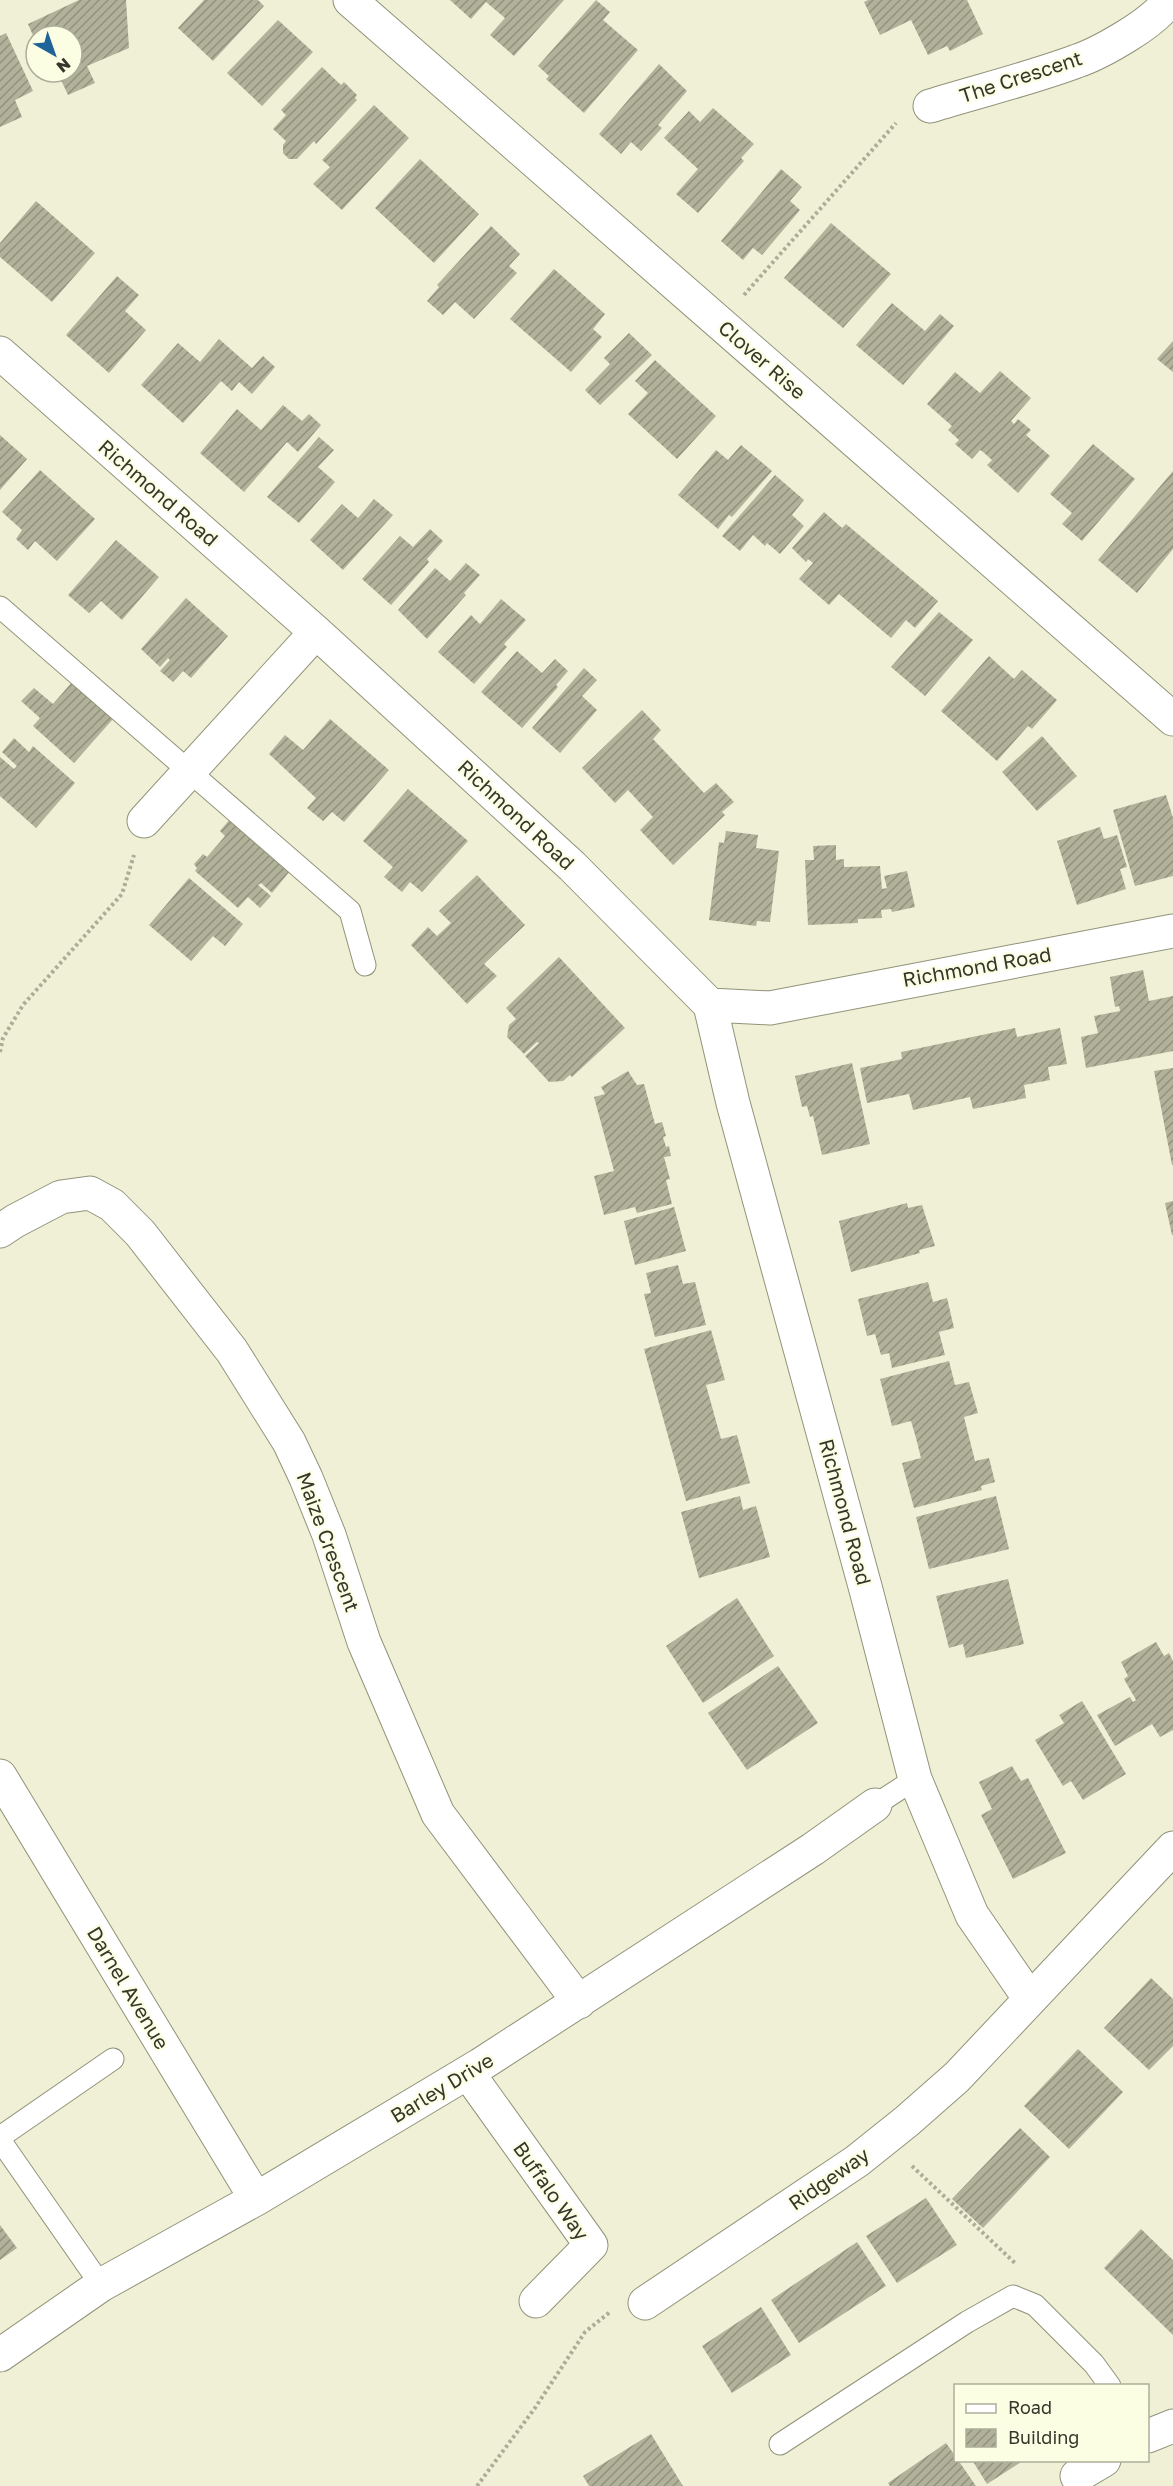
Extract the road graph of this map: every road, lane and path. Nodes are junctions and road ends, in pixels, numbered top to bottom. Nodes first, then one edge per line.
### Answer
1 (350, 0) edge
2 (1168, 0) edge
3 (930, 106) joint
4 (752, 286) dead end
5 (0, 353) edge
6 (0, 607) edge
7 (316, 632) junction
8 (1173, 719) edge
9 (190, 772) junction
10 (144, 822) joint
11 (1173, 931) edge
12 (365, 965) dead end
13 (710, 1005) junction
14 (0, 1052) edge
15 (0, 1231) edge
16 (0, 1776) edge
17 (915, 1779) junction
18 (874, 1805) joint
19 (1173, 1848) edge
20 (1030, 1999) junction
21 (579, 2002) junction
22 (113, 2059) dead end
23 (468, 2073) junction
24 (0, 2139) edge
25 (884, 2139) junction
26 (256, 2199) junction
27 (101, 2285) junction
28 (536, 2301) dead end
29 (645, 2303) joint
30 (1035, 2305) junction
31 (0, 2355) edge
32 (1109, 2384) edge
33 (1173, 2426) edge
34 (1149, 2436) edge
35 (780, 2444) dead end
36 (477, 2486) edge

1 - 8 street, Clover Rise
2 - 3 street, The Crescent
3 - 4 path
5 - 7 street, Richmond Road
6 - 9 lane
7 - 9 street
7 - 13 street, Richmond Road
9 - 10 street
9 - 12 lane
10 - 14 path
11 - 13 street, Richmond Road
13 - 17 street, Richmond Road
15 - 21 street, Maize Crescent
16 - 26 street, Darnel Avenue
17 - 18 lane
17 - 20 street, Richmond Road
18 - 21 street, Barley Drive
19 - 20 street, Ridgeway
20 - 25 street, Ridgeway
21 - 23 street, Barley Drive
22 - 24 lane
23 - 26 street, Barley Drive
23 - 28 street, Buffalo Way
24 - 27 lane
25 - 29 street, Ridgeway
25 - 30 path
26 - 27 street, Barley Drive
27 - 31 street, Barley Drive
29 - 36 path
30 - 32 lane
30 - 35 lane
33 - 34 street

